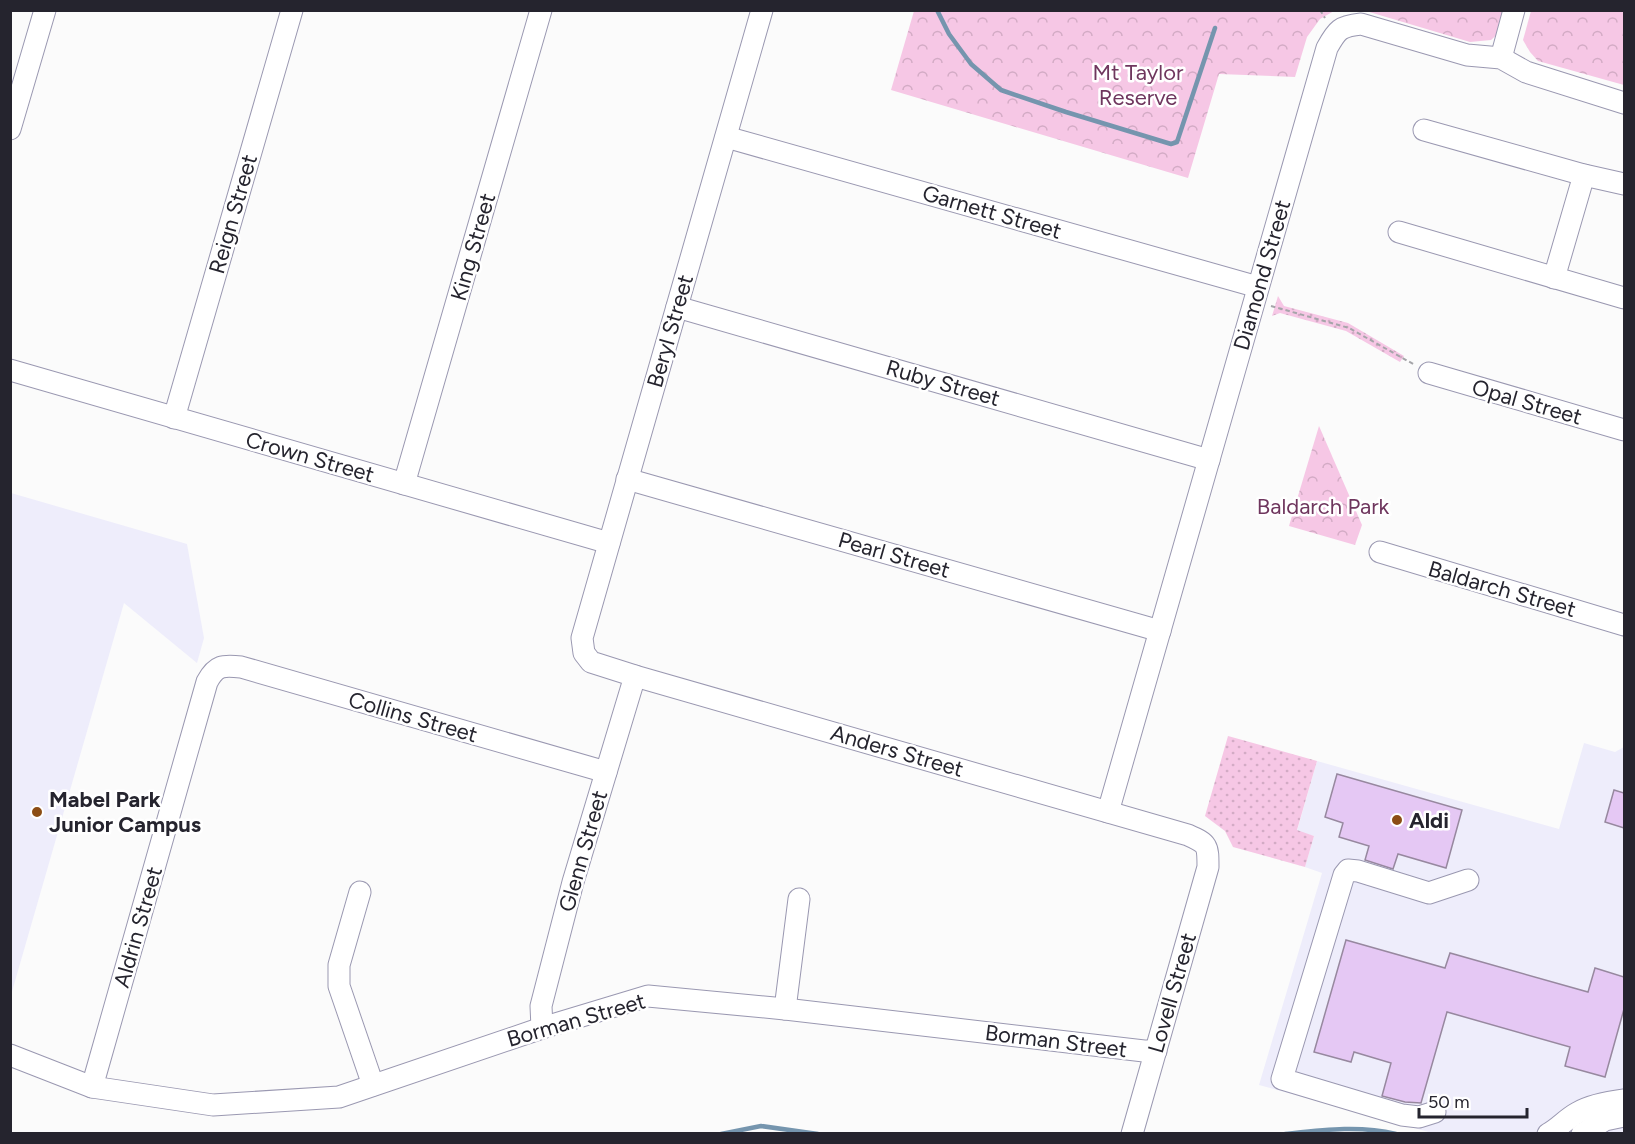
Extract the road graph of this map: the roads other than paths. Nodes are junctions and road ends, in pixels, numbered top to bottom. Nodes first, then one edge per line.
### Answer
1 (45, 10) edge
2 (292, 10) edge
3 (541, 10) edge
4 (762, 10) edge
5 (1514, 10) edge
6 (1501, 58) junction
7 (1624, 103) edge
8 (10, 129) edge
9 (1424, 130) dead end
10 (726, 137) junction
11 (1584, 175) junction
12 (1624, 184) edge
13 (1399, 232) dead end
14 (1554, 278) junction
15 (1256, 294) junction
16 (1624, 298) edge
17 (677, 307) junction
18 (10, 370) edge
19 (1429, 374) road end
20 (174, 418) junction
21 (1624, 430) edge
22 (1209, 460) junction
23 (627, 479) junction
24 (404, 484) junction
25 (609, 543) junction
26 (1380, 552) dead end
27 (1624, 625) edge
28 (1160, 631) junction
29 (584, 653) joint
30 (219, 667) joint
31 (635, 676) junction
32 (606, 772) junction
33 (1108, 812) junction
34 (1208, 852) joint
35 (1468, 880) dead end
36 (360, 892) dead end
37 (799, 899) dead end
38 (785, 1010) junction
39 (542, 1028) junction
40 (1156, 1051) junction
41 (10, 1055) edge
42 (373, 1084) junction
43 (92, 1087) junction
44 (1620, 1091) edge
45 (1435, 1112) dead end
46 (1624, 1116) edge
47 (1132, 1134) edge
48 (1548, 1134) edge
49 (1582, 1134) edge

1 - 8 street
2 - 20 street, Reign Street
3 - 24 street, King Street
4 - 10 street, Beryl Street
5 - 6 street
6 - 7 street, Diamond Street
6 - 15 street, Diamond Street
9 - 11 street
10 - 15 street, Garnett Street
10 - 17 street, Beryl Street
11 - 12 street
11 - 14 street
13 - 14 street
14 - 16 street
15 - 22 street, Diamond Street
17 - 22 street, Ruby Street
17 - 23 street, Beryl Street
18 - 20 street, Crown Street
19 - 21 street, Opal Street
20 - 24 street, Crown Street
22 - 28 street, Diamond Street
23 - 25 street, Beryl Street
23 - 28 street, Pearl Street
24 - 25 street, Crown Street
25 - 29 street, Beryl Street
26 - 27 street, Baldarch Street
28 - 33 street, Diamond Street
29 - 31 street, Anders Street
30 - 32 street, Collins Street
30 - 43 street, Aldrin Street
31 - 32 street, Glenn Street
31 - 33 street, Anders Street
32 - 39 street, Glenn Street
33 - 34 street, Anders Street
34 - 40 street, Lovell Street
35 - 45 street
36 - 42 street
37 - 38 street
38 - 39 street, Borman Street
38 - 40 street, Borman Street
39 - 42 street, Borman Street
40 - 47 street, Lovell Street
41 - 43 street, Borman Street
42 - 43 street, Borman Street
44 - 48 street
46 - 49 street

